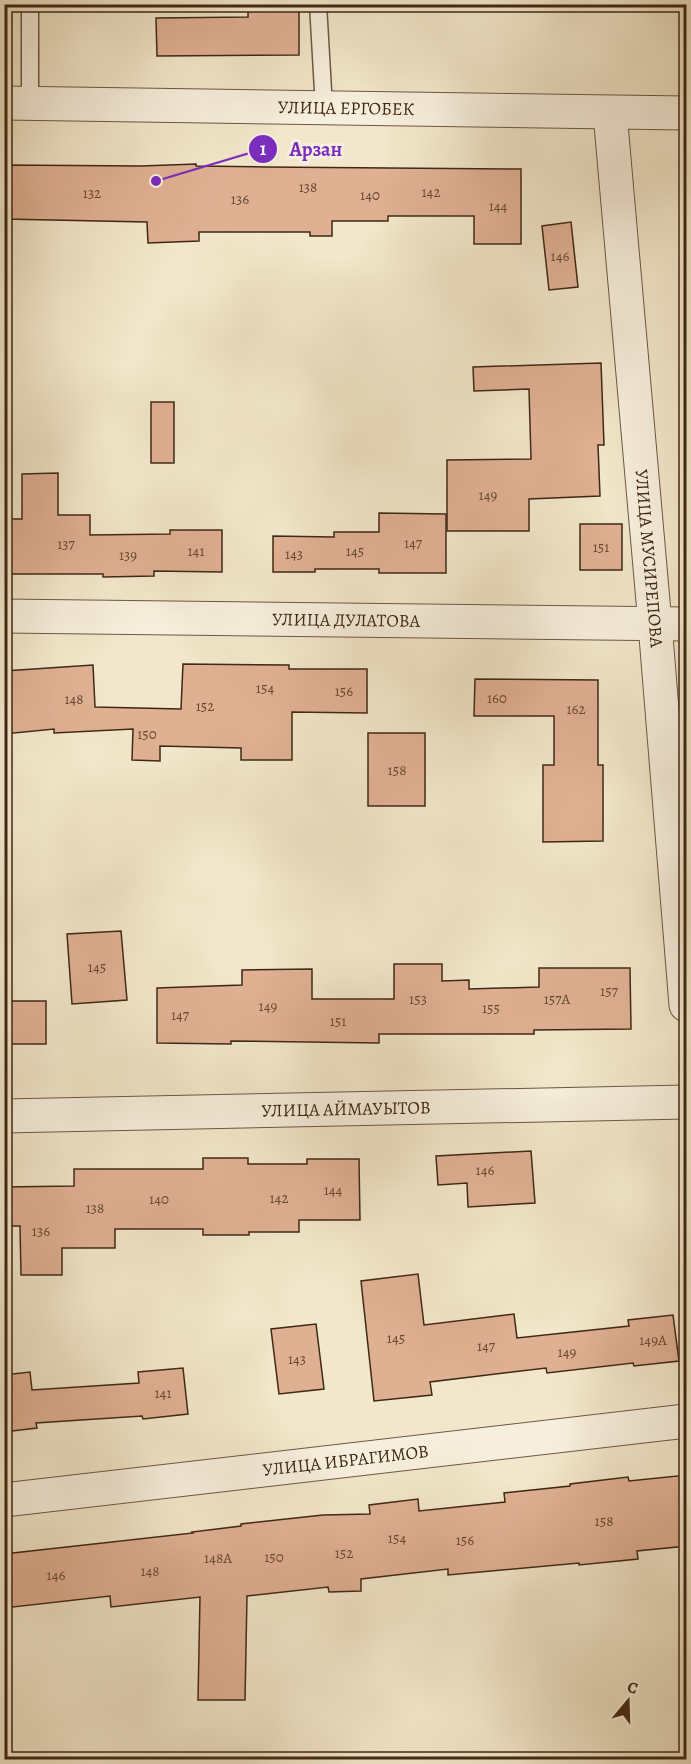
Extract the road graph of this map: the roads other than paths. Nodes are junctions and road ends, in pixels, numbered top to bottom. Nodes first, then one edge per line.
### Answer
1 (30, 4) edge
2 (318, 4) edge
3 (17, 103) edge
4 (324, 108) junction
5 (610, 113) junction
6 (687, 113) edge
7 (4, 616) edge
8 (671, 624) edge
9 (687, 1005) edge
10 (687, 1102) edge
11 (4, 1116) edge
12 (687, 1421) edge
13 (4, 1500) edge

1 - 3 lane
2 - 4 lane
3 - 4 street, УЛИЦА ЕРГОБЕК
4 - 5 street, УЛИЦА ЕРГОБЕК
5 - 6 street, УЛИЦА ЕРГОБЕК
5 - 8 street, УЛИЦА МУСИРЕПОВА
7 - 8 street, УЛИЦА ДУЛАТОВА
8 - 9 street, УЛИЦА МУСИРЕПОВА
10 - 11 street, УЛИЦА АЙМАУЫТОВ
12 - 13 street, УЛИЦА ИБРАГИМОВ

